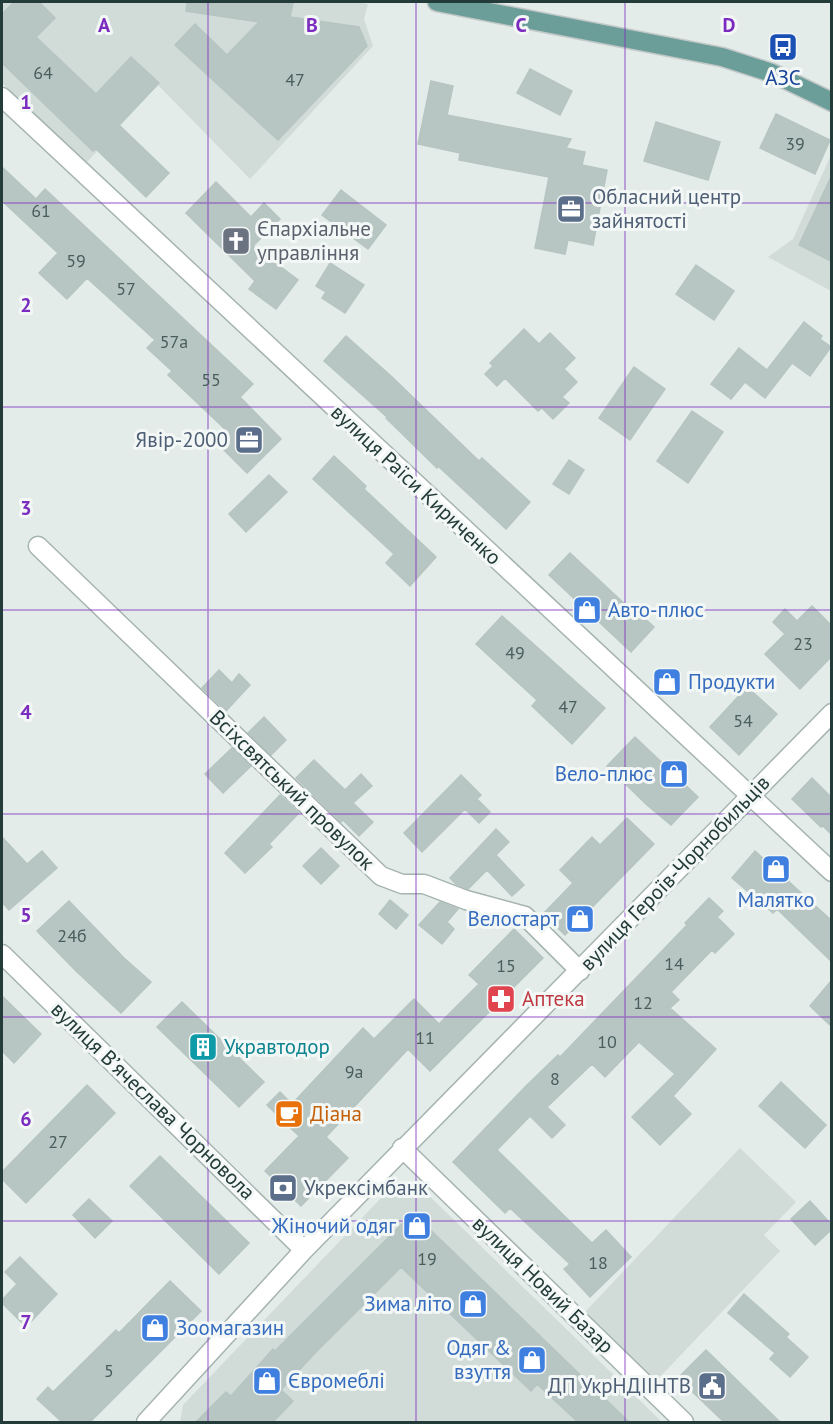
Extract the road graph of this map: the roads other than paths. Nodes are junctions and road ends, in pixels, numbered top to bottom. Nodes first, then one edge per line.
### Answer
1 (437, 2) edge
2 (2, 97) edge
3 (831, 102) edge
4 (38, 546) dead end
5 (831, 713) edge
6 (750, 796) junction
7 (831, 872) edge
8 (2, 954) edge
9 (580, 970) junction
10 (402, 1148) junction
11 (304, 1250) junction
12 (149, 1421) edge
13 (684, 1422) edge

1 - 3 main road
2 - 6 street, вулиця Раїси Кириченко
4 - 9 street, Всіхсвятський провулок
5 - 6 street, вулиця Героїв-Чорнобильців
6 - 7 street, вулиця Раїси Кириченко
6 - 9 street, вулиця Героїв-Чорнобильців
8 - 11 street, вулиця Вʼячеслава Чорновола
9 - 10 street, вулиця Героїв-Чорнобильців
10 - 11 street, вулиця Героїв-Чорнобильців
10 - 13 street, вулиця Новий Базар
11 - 12 street, вулиця Героїв-Чорнобильців

